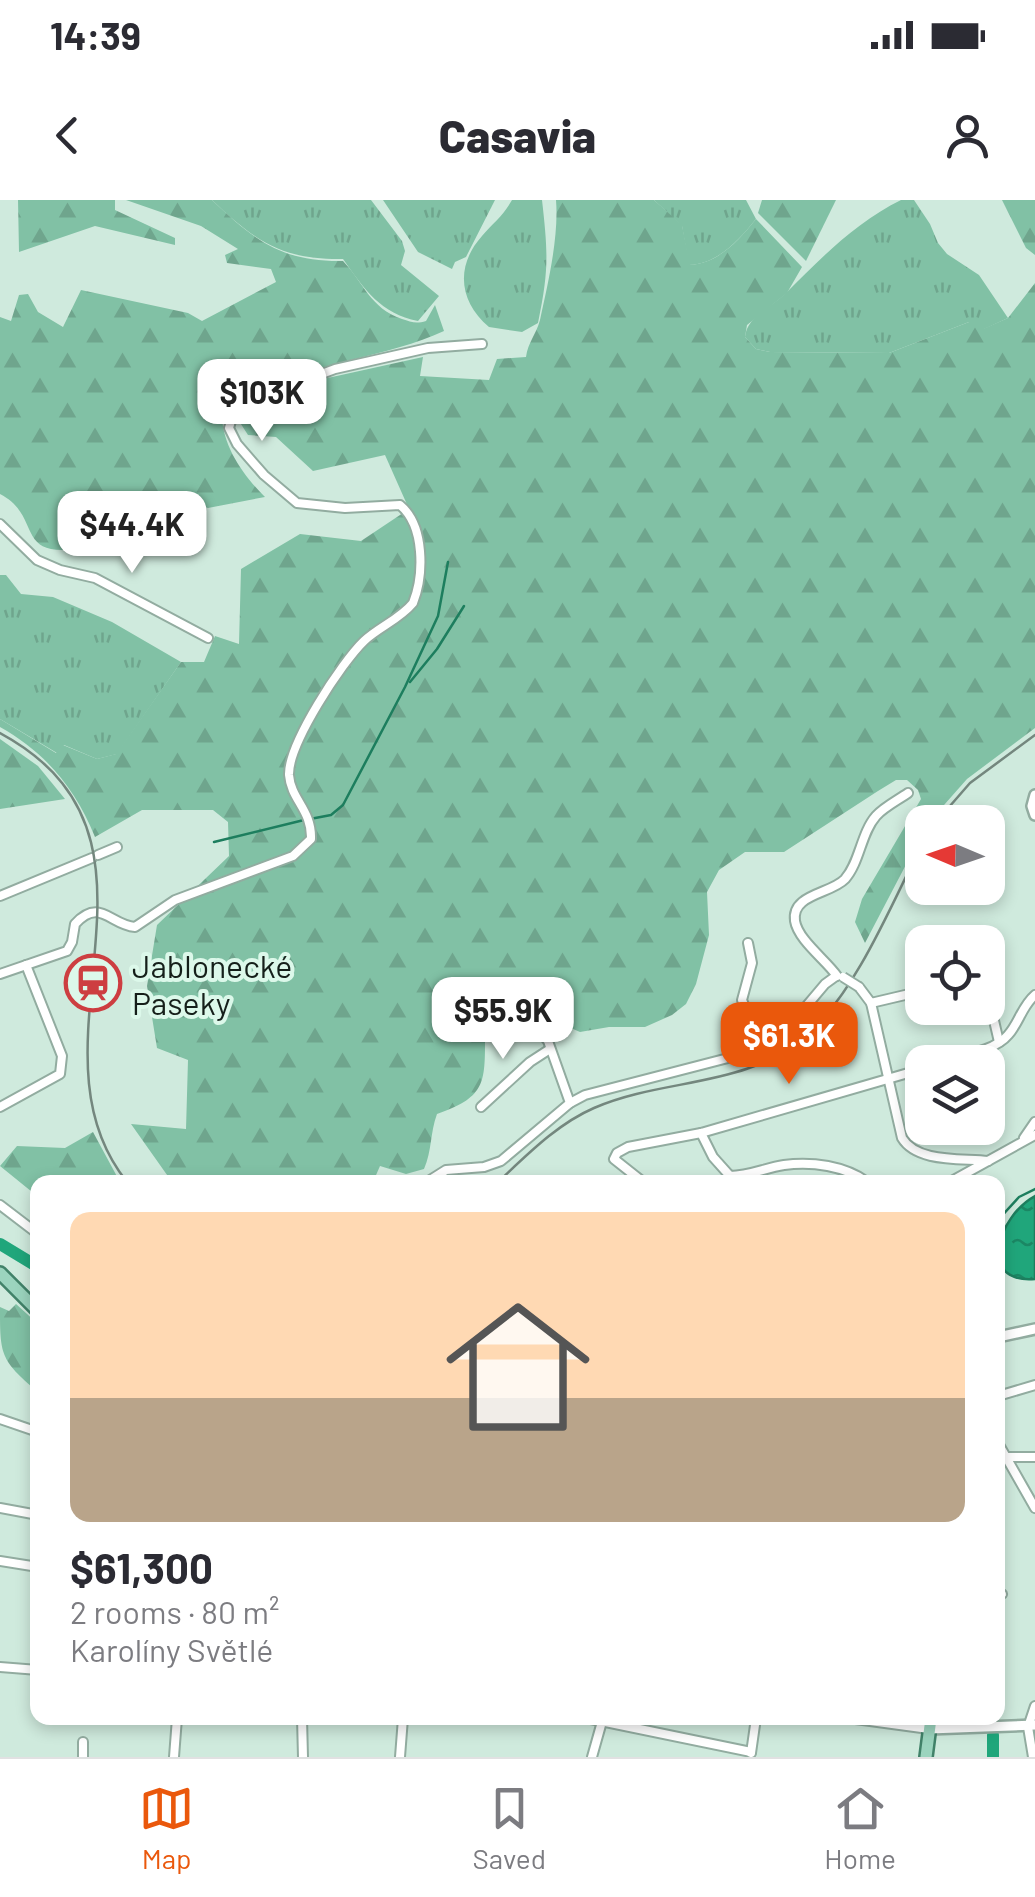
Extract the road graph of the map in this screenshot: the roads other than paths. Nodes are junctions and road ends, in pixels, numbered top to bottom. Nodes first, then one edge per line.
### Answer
1 (482, 344) dead end
2 (0, 524) edge
3 (208, 638) dead end
4 (908, 793) dead end
5 (1035, 795) edge
6 (1035, 816) edge
7 (117, 847) dead end
8 (0, 896) edge
9 (748, 943) dead end
10 (26, 965) junction
11 (0, 974) edge
12 (840, 976) junction
13 (1035, 995) edge
14 (905, 996) edge
15 (871, 1004) junction
16 (530, 1019) dead end
17 (995, 1025) edge
18 (999, 1042) junction
19 (760, 1043) junction
20 (990, 1045) edge
21 (550, 1049) junction
22 (905, 1075) edge
23 (888, 1081) junction
24 (570, 1103) junction
25 (0, 1107) edge
26 (482, 1108) dead end
27 (1035, 1122) edge
28 (701, 1133) junction
29 (1035, 1135) edge
30 (1022, 1142) junction
31 (988, 1160) junction
32 (438, 1175) edge
33 (634, 1175) edge
34 (729, 1175) edge
35 (750, 1175) edge
36 (854, 1175) edge
37 (962, 1175) edge
38 (0, 1206) edge
39 (30, 1228) edge
40 (0, 1273) edge
41 (30, 1302) edge
42 (1035, 1329) edge
43 (1005, 1336) edge
44 (1035, 1385) edge
45 (1005, 1394) edge
46 (0, 1418) edge
47 (30, 1429) edge
48 (1006, 1457) joint
49 (1035, 1457) edge
50 (0, 1508) edge
51 (1035, 1508) edge
52 (30, 1514) edge
53 (0, 1561) edge
54 (30, 1566) edge
55 (0, 1667) edge
56 (30, 1669) edge
57 (1035, 1706) edge
58 (176, 1725) edge
59 (302, 1725) edge
60 (402, 1725) edge
61 (600, 1725) edge
62 (627, 1725) edge
63 (755, 1725) edge
64 (930, 1725) edge
65 (998, 1725) edge
66 (1032, 1726) edge
67 (83, 1742) dead end
68 (751, 1755) edge
69 (83, 1757) edge
70 (174, 1757) edge
71 (303, 1757) edge
72 (400, 1757) edge
73 (592, 1757) edge
74 (926, 1757) edge
75 (1032, 1757) edge

1 - 10 street
2 - 3 street
4 - 12 street
5 - 6 street
7 - 8 street
9 - 19 street
10 - 11 street
10 - 25 street
12 - 15 street, bridge
12 - 19 street
13 - 18 street
14 - 15 street
15 - 23 street
16 - 21 street
17 - 18 street
18 - 20 street
19 - 24 street
21 - 24 street
21 - 26 street
22 - 23 street
23 - 28 street
23 - 31 street
24 - 32 street
27 - 30 street
28 - 33 street
28 - 34 street
29 - 30 street
30 - 31 street
31 - 37 street
35 - 36 street
38 - 39 street
40 - 41 main road
42 - 43 street
44 - 45 street
46 - 47 street
48 - 49 street
48 - 51 street
50 - 52 street
53 - 54 street
55 - 56 street
57 - 66 street
58 - 70 street
59 - 71 street
60 - 72 street
61 - 73 street
62 - 68 street
63 - 68 street
64 - 74 main road
65 - 66 street
66 - 75 street
67 - 69 street

